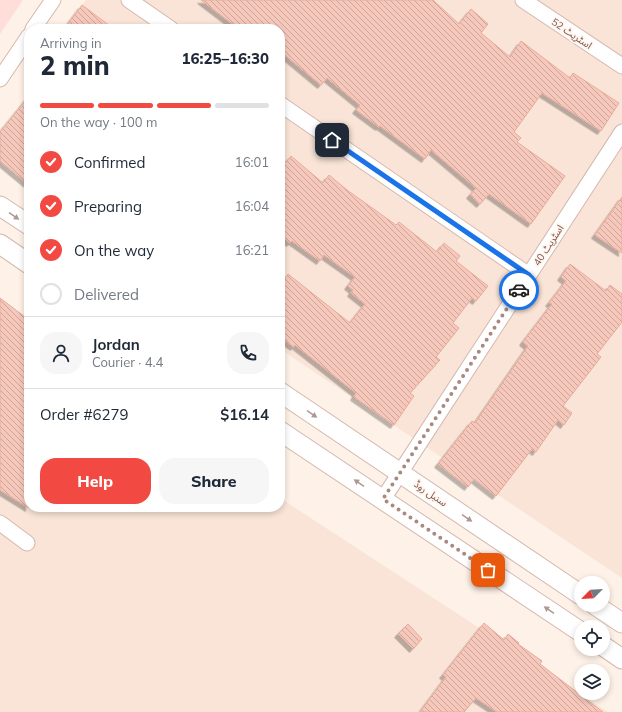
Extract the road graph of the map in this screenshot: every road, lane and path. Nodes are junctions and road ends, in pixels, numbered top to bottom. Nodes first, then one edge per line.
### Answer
1 (53, 0) edge
2 (129, 0) edge
3 (523, 0) edge
4 (36, 24) edge
5 (164, 24) edge
6 (24, 43) edge
7 (622, 66) edge
8 (0, 79) edge
9 (285, 107) edge
10 (622, 132) edge
11 (0, 206) edge
12 (24, 222) edge
13 (0, 244) edge
14 (24, 261) edge
15 (529, 275) junction
16 (285, 395) edge
17 (285, 434) edge
18 (400, 472) junction
19 (383, 499) junction
20 (0, 523) edge
21 (27, 543) dead end
22 (574, 590) edge
23 (606, 612) edge
24 (622, 623) edge
25 (574, 627) edge
26 (610, 651) edge
27 (622, 659) edge

1 - 4 street
2 - 5 street
3 - 7 street, اسٹریٹ 52
6 - 8 street
9 - 15 street
10 - 15 street, اسٹریٹ 40
11 -> 12 street
13 - 14 street
15 - 18 street, اسٹریٹ 40
16 -> 18 street, سنبل روڈ
19 -> 17 street
18 - 19 street, اسٹریٹ 40
18 -> 22 street, سنبل روڈ
25 -> 19 street
20 - 21 street
23 - 24 street
26 - 27 street

